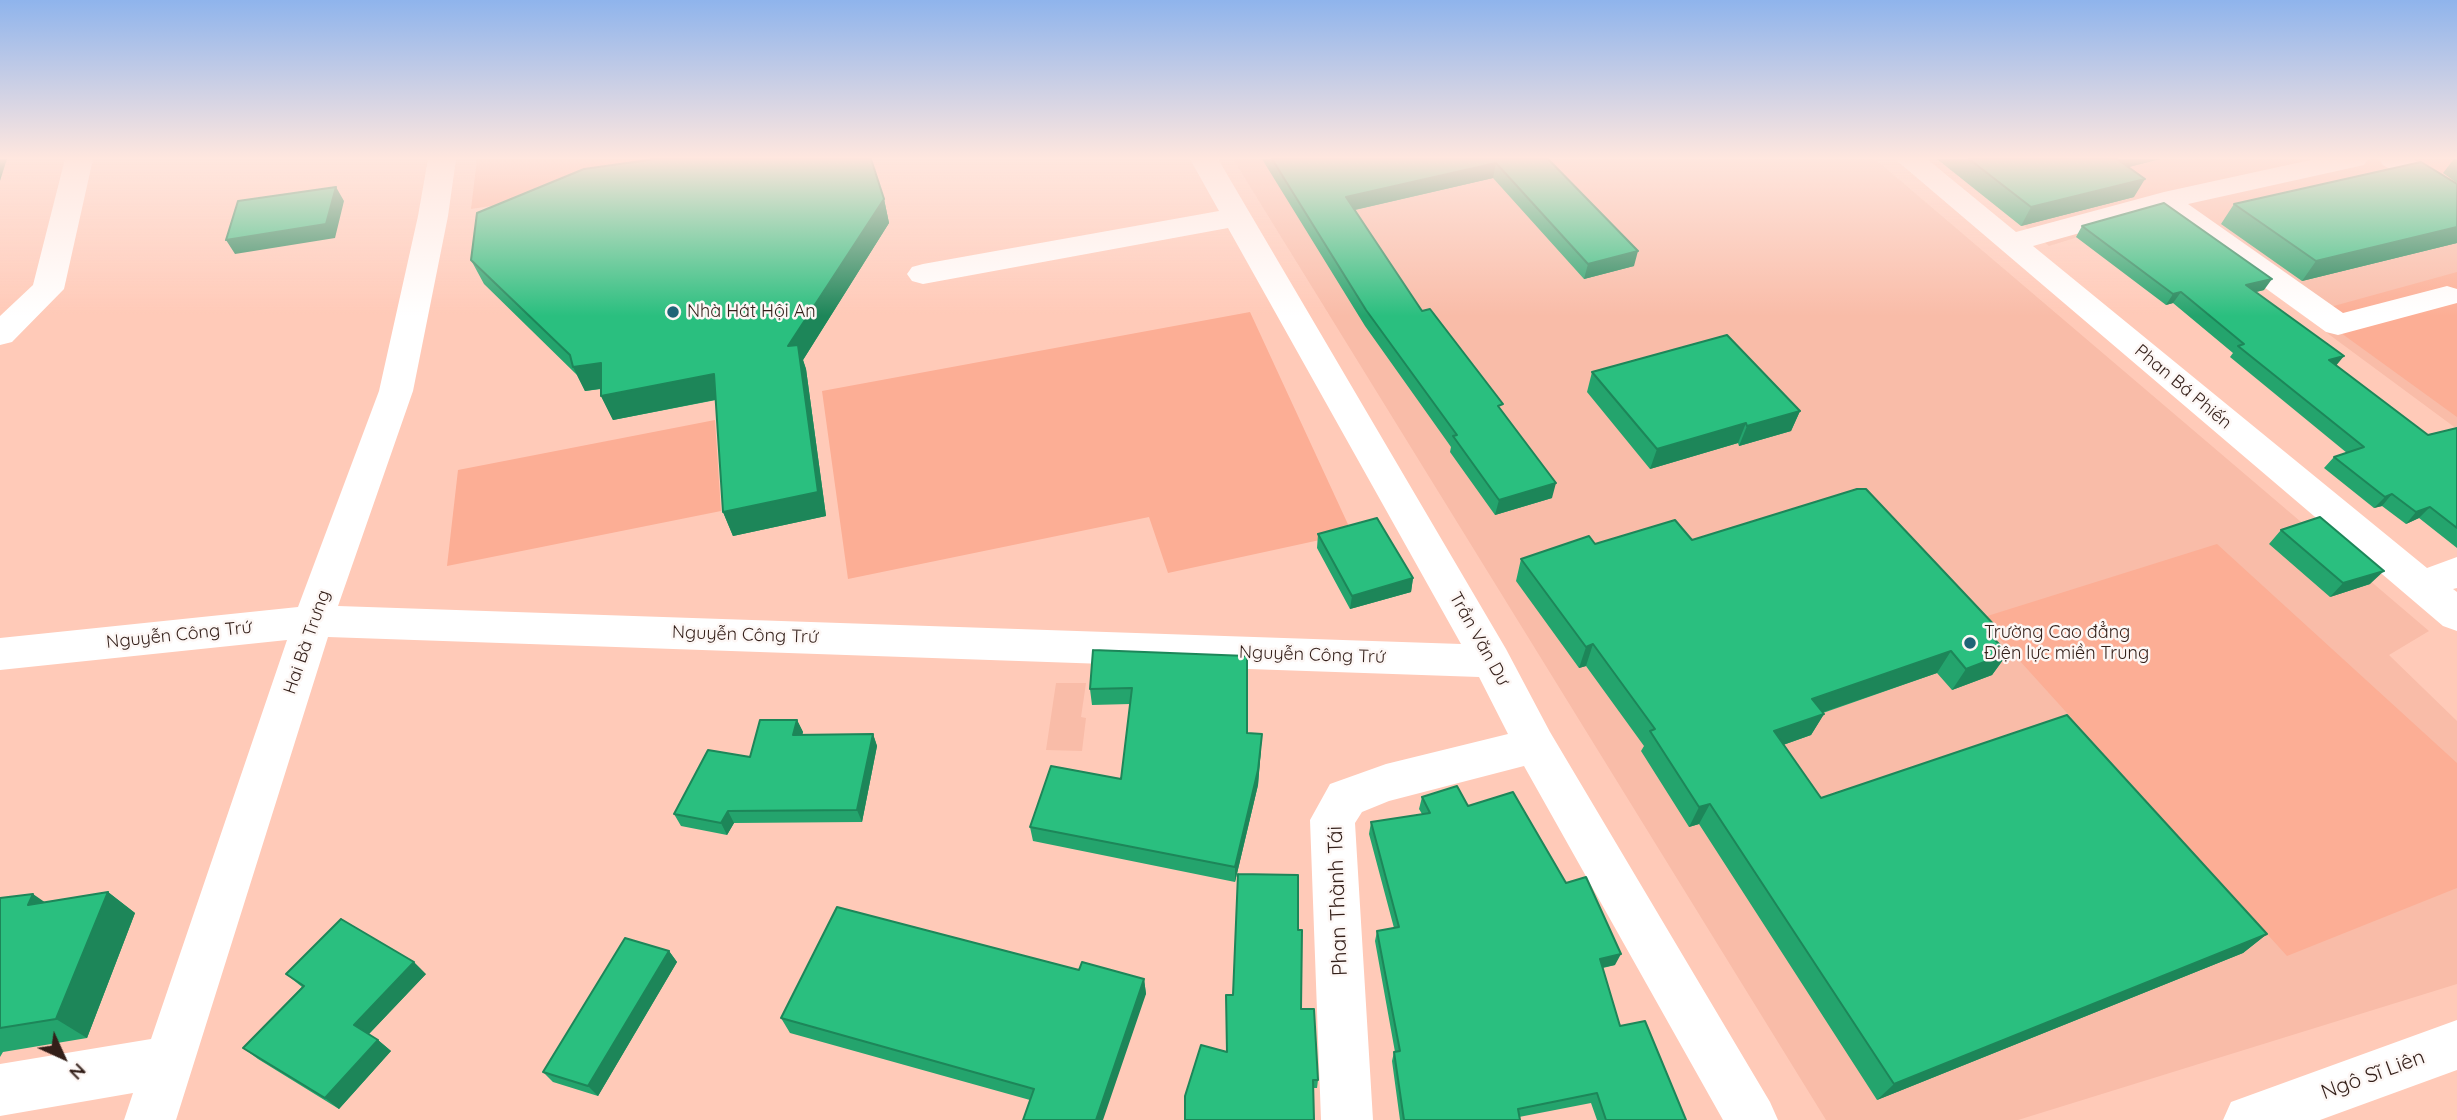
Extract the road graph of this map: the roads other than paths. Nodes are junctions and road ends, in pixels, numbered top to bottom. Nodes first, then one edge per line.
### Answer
1 (67, 211) edge
2 (434, 211) edge
3 (1234, 211) edge
4 (1972, 211) edge
5 (2126, 211) edge
6 (2178, 211) edge
7 (1237, 217) junction
8 (2010, 243) junction
9 (923, 274) dead end
10 (2447, 296) dead end
11 (0, 334) edge
12 (2457, 572) edge
13 (2422, 586) junction
14 (2457, 615) edge
15 (313, 621) junction
16 (0, 654) edge
17 (1492, 661) junction
18 (1535, 745) junction
19 (2457, 1045) edge
20 (168, 1062) junction
21 (0, 1090) edge
22 (150, 1120) edge
23 (1347, 1120) edge
24 (1752, 1120) edge
25 (2249, 1120) edge

1 - 11 street
2 - 15 street, Hai Bà Trưng
3 - 7 street, Trần Văn Dư
4 - 8 street, Phan Bá Phiến
5 - 8 street
6 - 10 street
7 - 9 street
7 - 17 street, Trần Văn Dư
8 - 13 street, Phan Bá Phiến
12 - 13 street
13 - 14 street, Phan Bá Phiến
15 - 16 street, Nguyễn Công Trứ
15 - 17 street, Nguyễn Công Trứ
15 - 20 street, Hai Bà Trưng
17 - 18 street, Trần Văn Dư
18 - 23 street, Phan Thành Tái
18 - 24 street, Trần Văn Dư
19 - 25 street, Ngô Sĩ Liên
20 - 21 street
20 - 22 street, Hai Bà Trưng

